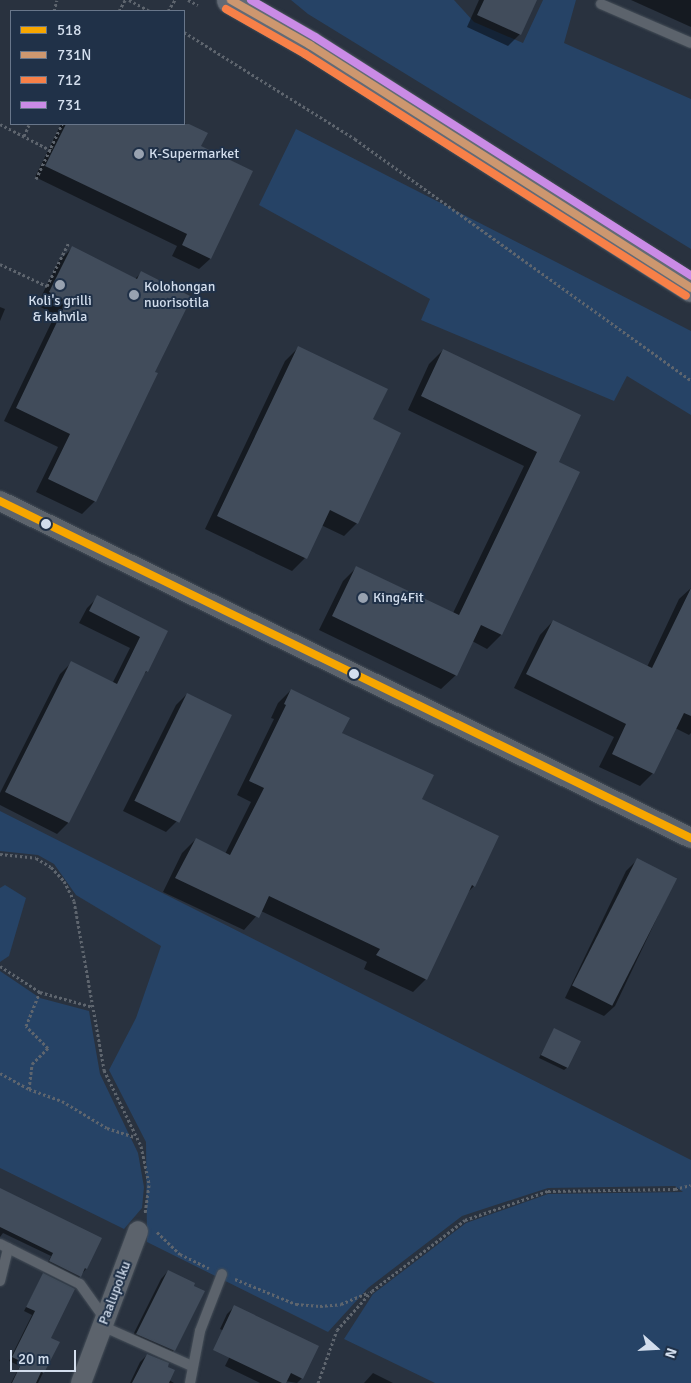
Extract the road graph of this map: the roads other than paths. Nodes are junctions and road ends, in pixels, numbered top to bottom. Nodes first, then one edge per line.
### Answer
1 (231, 0) edge
2 (254, 0) edge
3 (601, 4) dead end
4 (691, 43) edge
5 (310, 45) junction
6 (691, 288) edge
7 (0, 501) edge
8 (691, 838) edge
9 (141, 1224) road end
10 (4, 1246) edge
11 (222, 1274) road end
12 (0, 1281) edge
13 (104, 1322) junction
14 (192, 1366) junction
15 (81, 1383) edge
16 (190, 1383) edge

1 - 5 main road
2 - 5 main road
3 - 4 lane
5 - 6 main road
7 - 8 street
9 - 13 street, Paalupolku
10 - 12 lane
10 - 13 lane
11 - 14 lane
13 - 14 lane
13 - 15 street, Paalupolku
14 - 16 lane

